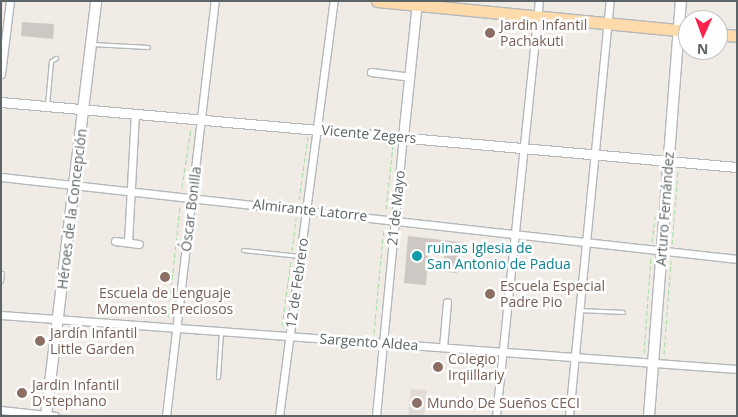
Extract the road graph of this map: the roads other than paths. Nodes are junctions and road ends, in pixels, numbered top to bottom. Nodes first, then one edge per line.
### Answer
1 (10, 1) edge
2 (96, 1) edge
3 (215, 1) edge
4 (334, 1) edge
5 (377, 1) edge
6 (539, 1) edge
7 (610, 1) edge
8 (417, 3) edge
9 (537, 17) junction
10 (608, 24) junction
11 (678, 31) edge
12 (91, 44) junction
13 (148, 47) dead end
14 (56, 58) dead end
15 (680, 60) edge
16 (371, 72) dead end
17 (1, 74) edge
18 (410, 76) junction
19 (1, 102) edge
20 (47, 106) junction
21 (83, 109) junction
22 (136, 114) junction
23 (201, 119) junction
24 (317, 130) junction
25 (399, 137) junction
26 (523, 148) junction
27 (595, 154) junction
28 (669, 161) junction
29 (737, 167) edge
30 (1, 177) edge
31 (74, 185) junction
32 (130, 191) junction
33 (192, 198) junction
34 (307, 210) junction
35 (395, 219) junction
36 (514, 233) junction
37 (114, 241) dead end
38 (586, 241) junction
39 (128, 242) junction
40 (139, 244) dead end
41 (243, 250) dead end
42 (662, 250) junction
43 (300, 257) junction
44 (737, 259) edge
45 (2, 274) edge
46 (1, 281) edge
47 (447, 302) dead end
48 (580, 310) junction
49 (623, 312) dead end
50 (1, 314) edge
51 (59, 320) junction
52 (177, 328) junction
53 (222, 331) junction
54 (290, 336) junction
55 (383, 343) junction
56 (443, 347) junction
57 (502, 352) junction
58 (575, 357) junction
59 (654, 363) junction
60 (737, 369) edge
61 (218, 377) dead end
62 (1, 410) edge
63 (49, 415) edge
64 (166, 416) edge
65 (280, 416) edge
66 (376, 416) edge
67 (496, 416) edge
68 (569, 416) edge
69 (649, 416) edge

1 - 17 street
2 - 12 main road, Héroes de la Concepción
3 - 23 street, Óscar Bonilla
4 - 24 street, 12 de Febrero
5 - 8 main road
6 - 9 street
7 - 10 street
8 - 9 main road
8 - 18 street, 21 de Mayo
9 - 10 main road
9 - 26 street
10 - 11 main road
10 - 27 street
12 - 13 lane
12 - 21 main road, Héroes de la Concepción
14 - 20 lane
15 - 28 main road, Arturo Fernández
16 - 18 street
18 - 25 street, 21 de Mayo
19 - 20 street, Vicente Zegers
20 - 21 street, Vicente Zegers
21 - 22 street, Vicente Zegers
21 - 31 main road, Héroes de la Concepción
22 - 23 street, Vicente Zegers
22 - 32 street
23 - 24 street, Vicente Zegers
23 - 33 street, Óscar Bonilla
24 - 25 street, Vicente Zegers
24 - 34 street, 12 de Febrero
25 - 26 street, Vicente Zegers
25 - 35 street, 21 de Mayo
26 - 27 street, Vicente Zegers
26 - 36 street
27 - 28 street, Vicente Zegers
27 - 38 street
28 - 29 street, Vicente Zegers
28 - 42 main road, Arturo Fernández
30 - 31 street, Almirante Latorre
31 - 32 street, Almirante Latorre
31 - 51 main road, Héroes de la Concepción
32 - 33 street, Almirante Latorre
32 - 39 street
33 - 34 street, Almirante Latorre
33 - 52 street, Óscar Bonilla
34 - 35 street, Almirante Latorre
34 - 43 street, 12 de Febrero
35 - 36 street, Almirante Latorre
35 - 55 street, 21 de Mayo
36 - 38 street, Almirante Latorre
36 - 57 street
37 - 39 street
38 - 42 street, Almirante Latorre
38 - 48 street
39 - 40 street
41 - 43 lane
42 - 44 street, Almirante Latorre
42 - 59 main road, Arturo Fernández
43 - 54 street, 12 de Febrero
45 - 46 lane
47 - 56 street
48 - 49 lane
48 - 58 street
50 - 51 street, Sargento Aldea
51 - 52 street, Sargento Aldea
51 - 63 main road, Héroes de la Concepción
52 - 53 street, Sargento Aldea
52 - 64 street, Óscar Bonilla
53 - 54 street, Sargento Aldea
53 - 61 lane
54 - 55 street, Sargento Aldea
54 - 65 street, 12 de Febrero
55 - 56 street, Sargento Aldea
55 - 66 street, 21 de Mayo
56 - 57 street, Sargento Aldea
57 - 58 street, Sargento Aldea
57 - 67 street
58 - 59 street, Sargento Aldea
58 - 68 street
59 - 60 street, Sargento Aldea
59 - 69 main road, Arturo Fernández
62 - 63 street

